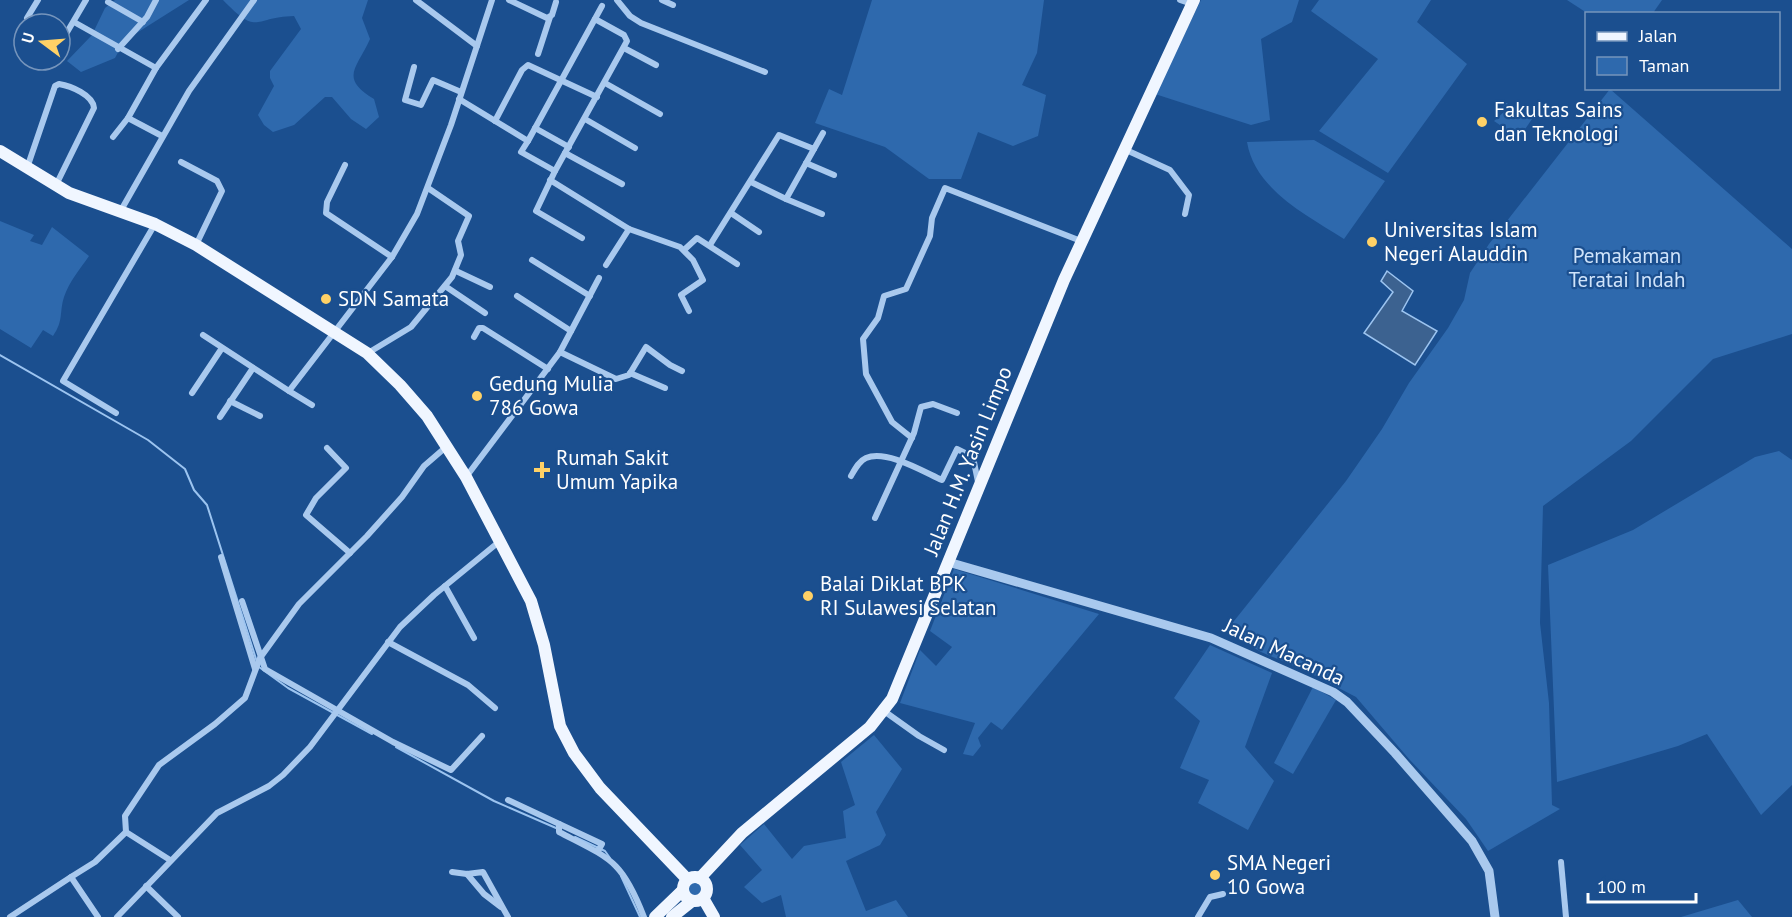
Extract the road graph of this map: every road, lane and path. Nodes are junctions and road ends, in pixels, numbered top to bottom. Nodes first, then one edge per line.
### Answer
1 (86, 0) edge
2 (156, 0) edge
3 (206, 0) edge
4 (254, 0) edge
5 (416, 0) edge
6 (492, 0) edge
7 (509, 0) edge
8 (617, 0) edge
9 (662, 0) edge
10 (1189, 1) edge
11 (108, 2) dead end
12 (556, 2) dead end
13 (673, 5) dead end
14 (602, 6) dead end
15 (550, 17) junction
16 (595, 19) junction
17 (74, 22) junction
18 (143, 22) junction
19 (72, 25) edge
20 (477, 46) junction
21 (624, 48) junction
22 (118, 49) junction
23 (538, 54) dead end
24 (656, 65) dead end
25 (414, 67) dead end
26 (156, 68) junction
27 (765, 72) dead end
28 (562, 79) junction
29 (605, 83) junction
30 (460, 96) junction
31 (597, 97) junction
32 (660, 114) dead end
33 (128, 118) junction
34 (585, 119) junction
35 (495, 121) junction
36 (535, 128) junction
37 (823, 133) dead end
38 (162, 136) junction
39 (113, 137) dead end
40 (528, 141) junction
41 (635, 148) dead end
42 (814, 149) junction
43 (1124, 149) junction
44 (0, 150) edge
45 (567, 150) junction
46 (182, 162) dead end
47 (806, 163) junction
48 (345, 165) dead end
49 (27, 168) junction
50 (555, 171) junction
51 (834, 175) dead end
52 (550, 180) junction
53 (751, 182) junction
54 (622, 184) dead end
55 (55, 186) junction
56 (428, 188) junction
57 (786, 200) junction
58 (120, 212) junction
59 (731, 213) junction
60 (822, 214) dead end
61 (1185, 214) dead end
62 (155, 224) junction
63 (628, 229) junction
64 (759, 232) dead end
65 (582, 238) dead end
66 (1081, 241) junction
67 (196, 245) junction
68 (710, 245) junction
69 (684, 250) junction
70 (392, 257) junction
71 (531, 260) dead end
72 (737, 264) dead end
73 (606, 265) dead end
74 (456, 271) junction
75 (599, 279) dead end
76 (445, 286) junction
77 (490, 287) dead end
78 (517, 296) dead end
79 (590, 296) junction
80 (688, 311) dead end
81 (485, 313) dead end
82 (571, 331) junction
83 (334, 332) junction
84 (203, 335) dead end
85 (474, 337) dead end
86 (222, 348) junction
87 (560, 352) junction
88 (367, 353) junction
89 (253, 368) junction
90 (548, 369) junction
91 (682, 371) dead end
92 (630, 373) junction
93 (665, 388) dead end
94 (289, 391) junction
95 (192, 393) dead end
96 (230, 401) junction
97 (312, 405) dead end
98 (116, 412) dead end
99 (957, 413) dead end
100 (220, 417) dead end
101 (260, 417) dead end
102 (912, 438) junction
103 (446, 447) junction
104 (327, 448) dead end
105 (902, 461) junction
106 (851, 476) dead end
107 (466, 477) junction
108 (979, 485) junction
109 (875, 518) dead end
110 (501, 540) junction
111 (350, 553) junction
112 (221, 557) dead end
113 (948, 562) junction
114 (445, 586) junction
115 (242, 601) dead end
116 (474, 638) dead end
117 (388, 642) junction
118 (258, 664) junction
119 (495, 708) dead end
120 (884, 711) junction
121 (336, 712) junction
122 (482, 736) dead end
123 (944, 750) dead end
124 (508, 800) dead end
125 (126, 832) junction
126 (170, 860) junction
127 (1561, 862) dead end
128 (452, 872) dead end
129 (467, 874) junction
130 (71, 877) junction
131 (690, 882) junction
132 (146, 886) junction
133 (1223, 894) dead end
134 (698, 899) junction
135 (503, 908) junction
136 (10, 917) edge
137 (98, 917) edge
138 (117, 917) edge
139 (178, 917) edge
140 (508, 917) edge
141 (644, 917) edge
142 (655, 917) edge
143 (672, 917) edge
144 (714, 917) edge
145 (1198, 917) edge
146 (1495, 917) edge
147 (1566, 917) edge

1 - 17 street
2 - 18 street
3 - 26 street
4 - 38 street
5 - 20 street
6 - 20 street
7 - 15 street
8 - 27 street
9 - 13 street
10 - 43 main road, Jalan H.M. Yasin Limpo
11 - 18 street
12 - 15 street
14 - 16 street
15 - 23 street
16 - 21 street
16 - 28 street
17 - 19 street
17 - 22 street
18 - 22 street
20 - 30 street
21 - 24 street
21 - 29 street
22 - 26 street
25 - 30 street
26 - 33 street
28 - 31 street
28 - 35 street
28 - 36 street
29 - 31 street
29 - 32 street
30 - 35 street
30 - 56 street
31 - 34 street
33 - 38 street
33 - 39 street
34 - 41 street
34 - 45 street
35 - 40 street
36 - 40 street
36 - 45 street
37 - 42 street
38 - 58 street
40 - 50 street
42 - 47 street
42 - 53 street
43 - 61 street
43 - 66 main road, Jalan H.M. Yasin Limpo
44 - 49 main road
45 - 50 street
45 - 54 street
46 - 67 street
47 - 51 street
47 - 57 street
48 - 70 street
49 - 55 main road
49 - 55 street
50 - 52 street
52 - 63 street
52 - 65 street
53 - 57 street
53 - 59 street
55 - 58 main road
56 - 70 street
56 - 74 street
57 - 60 street
58 - 62 main road
59 - 64 street
59 - 68 street
62 - 67 main road
62 - 98 street
63 - 69 street
63 - 73 street
66 - 102 street
66 - 108 main road, Jalan H.M. Yasin Limpo
67 - 83 main road
68 - 69 street
68 - 72 street
69 - 80 street
70 - 83 street
71 - 79 street
74 - 76 street
74 - 77 street
75 - 79 street
76 - 81 street
76 - 88 street
78 - 82 street
79 - 82 street
82 - 87 street
83 - 88 main road
83 - 94 street
84 - 86 street
85 - 90 street
86 - 89 street
86 - 95 street
87 - 90 street
87 - 92 street
88 - 103 main road
89 - 94 street
89 - 96 street
90 - 107 street
91 - 92 street
92 - 93 street
94 - 97 street
96 - 100 street
96 - 101 street
99 - 102 street
102 - 105 street
103 - 107 main road
103 - 111 street
104 - 111 street
105 - 106 street
105 - 108 street
105 - 109 street
107 - 110 main road
108 - 113 main road, Jalan H.M. Yasin Limpo
110 - 114 street
110 - 131 main road
111 - 118 street
112 - 118 street
113 - 120 main road, Jalan H.M. Yasin Limpo
113 - 146 street, Jalan Macanda
114 - 116 street
114 - 117 street
115 - 118 street
117 - 119 street
117 - 121 street
118 - 121 street
118 - 125 street
120 - 123 street
120 - 131 main road, Jalan H.M. Yasin Limpo
121 - 122 street
121 - 126 street
124 - 141 street
125 - 126 street
125 - 130 street
126 - 132 street
127 - 147 street
128 - 129 street
129 - 135 street
129 - 135 street
130 - 136 street
130 - 137 street
131 - 134 main road
131 - 134 main road
131 - 142 main road, Jalan H.M. Yasin Limpo
132 - 138 street
132 - 139 street
133 - 145 street
134 - 143 main road
134 - 144 main road
135 - 140 street

